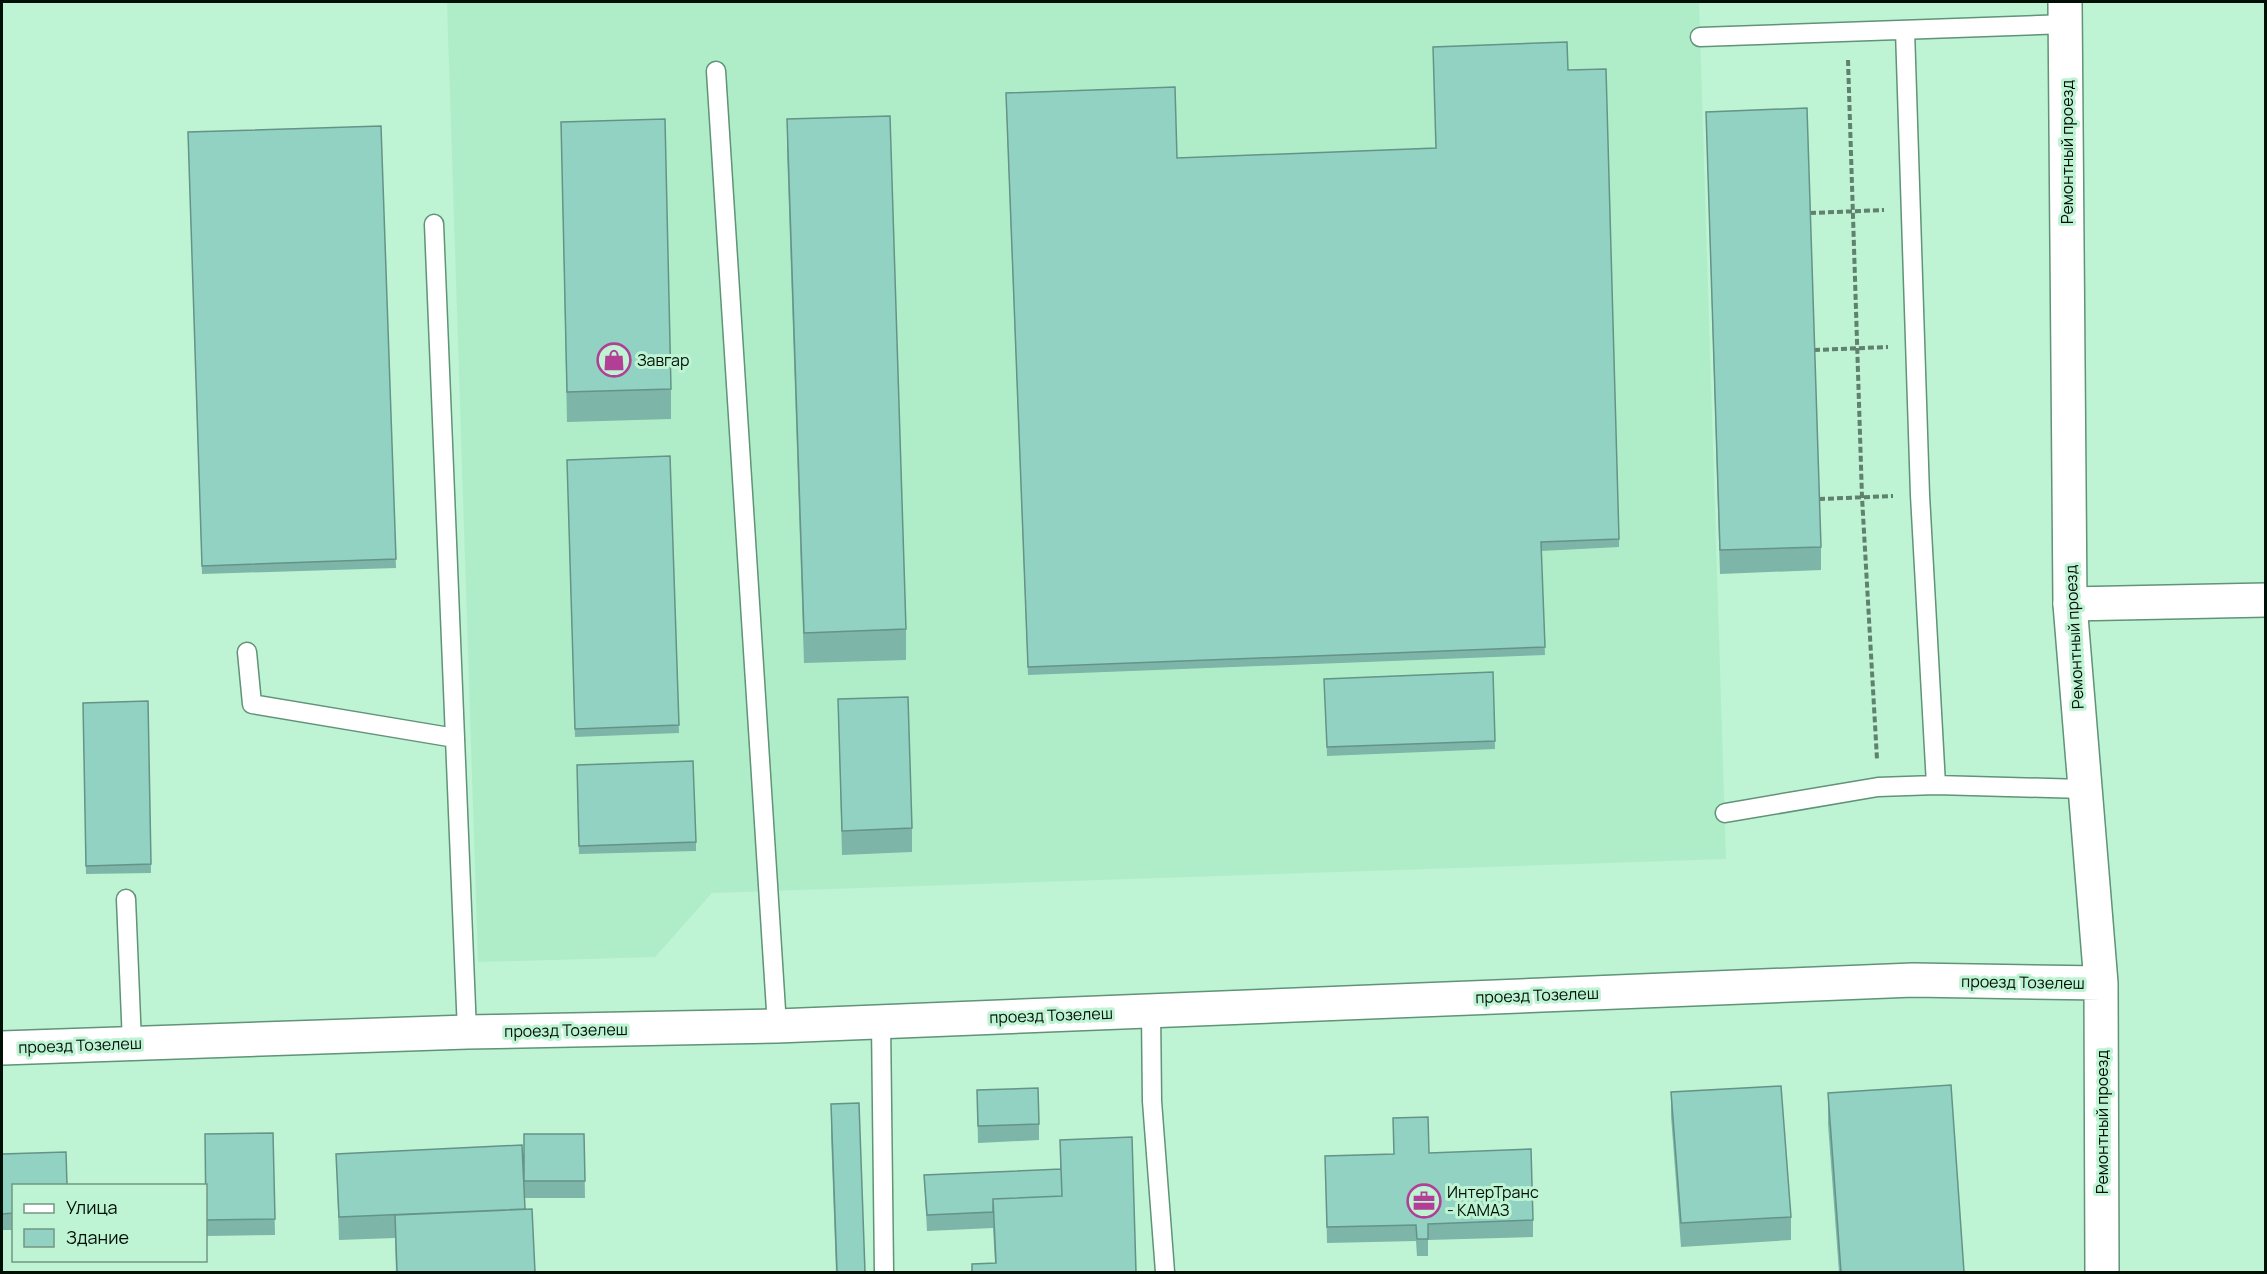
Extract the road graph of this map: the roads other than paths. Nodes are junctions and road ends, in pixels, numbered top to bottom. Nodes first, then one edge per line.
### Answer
1 (2066, 13) edge
2 (1905, 30) junction
3 (1701, 37) dead end
4 (716, 71) dead end
5 (434, 224) dead end
6 (2265, 600) edge
7 (2070, 604) junction
8 (247, 652) dead end
9 (455, 738) junction
10 (1936, 785) junction
11 (2083, 789) junction
12 (1725, 813) dead end
13 (126, 899) dead end
14 (2101, 983) junction
15 (1151, 1011) junction
16 (881, 1022) junction
17 (777, 1026) junction
18 (467, 1032) junction
19 (132, 1043) junction
20 (2, 1048) edge
21 (884, 1272) edge
22 (1165, 1272) edge
23 (2102, 1272) edge

1 - 2 lane
1 - 7 street, Ремонтный проезд
2 - 3 lane
2 - 10 lane
4 - 17 lane
5 - 9 lane
6 - 7 street
7 - 11 street, Ремонтный проезд
8 - 9 lane
9 - 18 lane
10 - 11 lane
10 - 12 lane
11 - 14 street, Ремонтный проезд
13 - 19 lane
14 - 15 street, проезд Тозелеш
14 - 23 street, Ремонтный проезд
15 - 16 street, проезд Тозелеш
15 - 22 lane
16 - 17 street, проезд Тозелеш
16 - 21 lane
17 - 18 street, проезд Тозелеш
18 - 19 street, проезд Тозелеш
19 - 20 street, проезд Тозелеш

